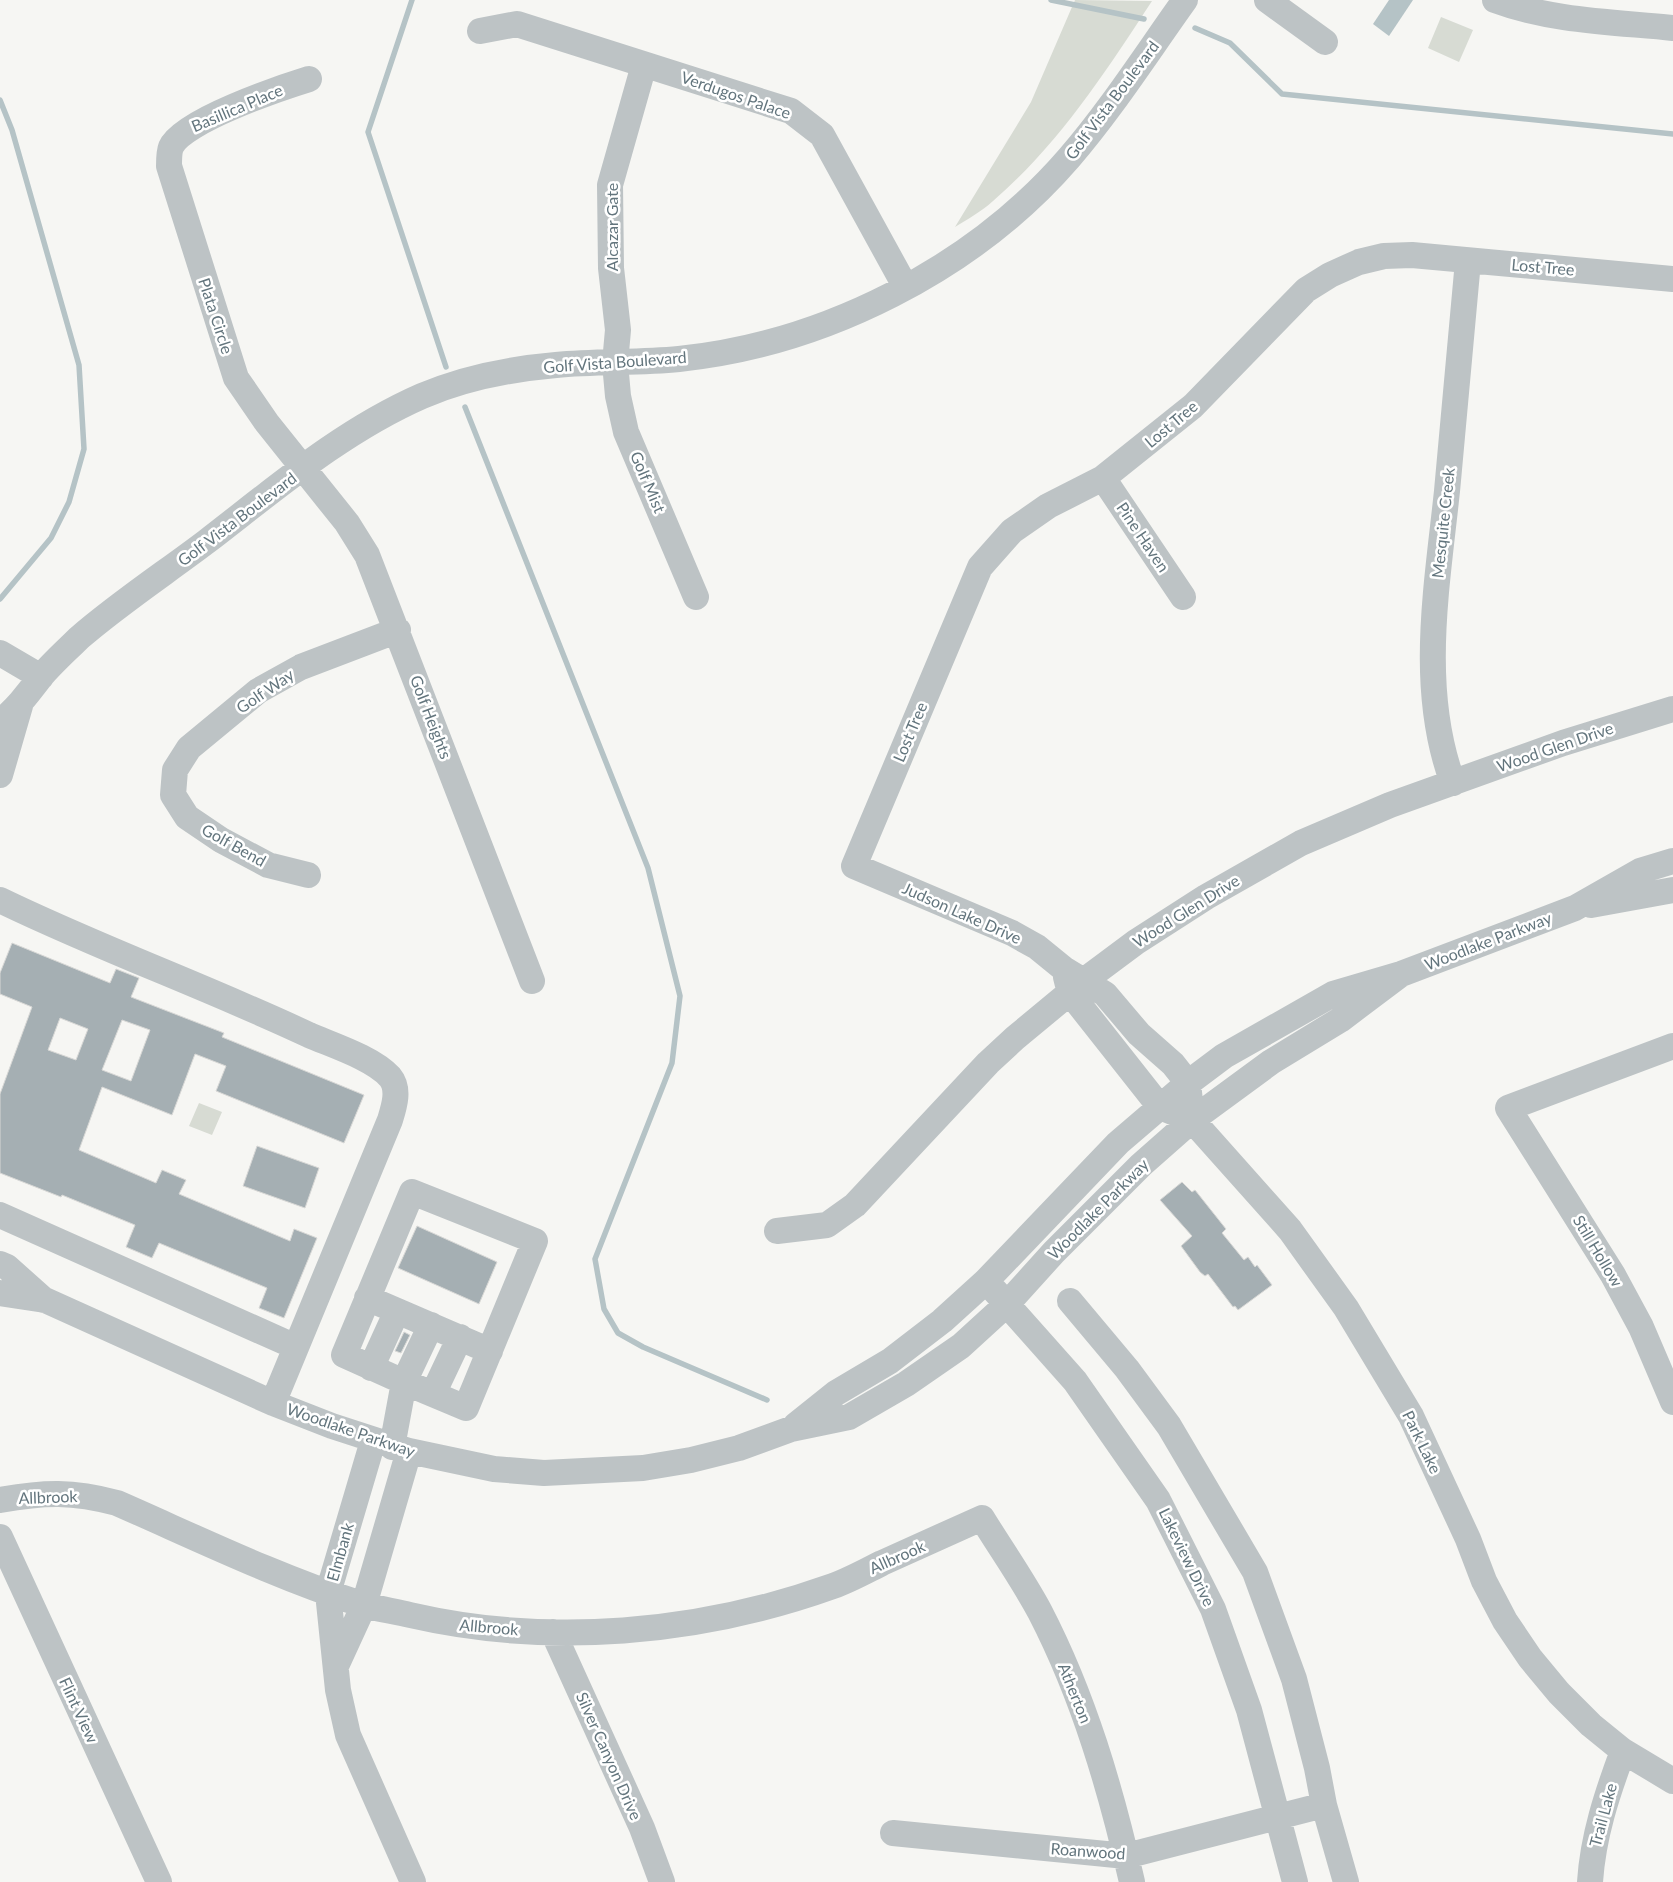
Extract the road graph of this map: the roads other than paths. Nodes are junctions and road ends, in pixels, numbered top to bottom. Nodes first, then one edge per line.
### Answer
1 (1185, 0) edge
2 (1268, 0) edge
3 (1497, 0) edge
4 (1673, 28) edge
5 (480, 31) dead end
6 (1325, 42) dead end
7 (644, 65) junction
8 (308, 79) dead end
9 (171, 146) joint
10 (1468, 261) junction
11 (1673, 279) edge
12 (905, 286) junction
13 (616, 363) junction
14 (304, 468) junction
15 (1103, 478) junction
16 (1184, 596) dead end
17 (696, 597) dead end
18 (398, 630) junction
19 (0, 653) edge
20 (41, 677) junction
21 (1673, 709) edge
22 (10, 714) edge
23 (0, 775) edge
24 (1453, 783) junction
25 (173, 795) joint
26 (1673, 861) edge
27 (854, 866) joint
28 (308, 874) dead end
29 (1673, 890) edge
30 (1575, 908) junction
31 (3, 909) edge
32 (1401, 974) junction
33 (532, 981) dead end
34 (1073, 981) junction
35 (1139, 1034) junction
36 (1673, 1046) edge
37 (1118, 1054) junction
38 (1188, 1083) junction
39 (1160, 1107) junction
40 (1192, 1120) junction
41 (0, 1215) edge
42 (778, 1231) dead end
43 (0, 1264) edge
44 (985, 1282) junction
45 (0, 1292) edge
46 (367, 1298) junction
47 (45, 1300) junction
48 (1070, 1301) dead end
49 (1007, 1304) junction
50 (397, 1311) junction
51 (431, 1325) junction
52 (460, 1338) junction
53 (296, 1347) junction
54 (490, 1351) junction
55 (371, 1368) junction
56 (404, 1382) junction
57 (433, 1394) junction
58 (1673, 1402) edge
59 (273, 1403) junction
60 (791, 1429) junction
61 (392, 1446) junction
62 (0, 1500) edge
63 (982, 1518) joint
64 (0, 1537) edge
65 (328, 1593) junction
66 (364, 1605) junction
67 (553, 1632) junction
68 (336, 1666) junction
69 (1624, 1751) junction
70 (1673, 1780) edge
71 (1324, 1805) junction
72 (1278, 1817) junction
73 (893, 1833) dead end
74 (1126, 1856) junction
75 (159, 1882) edge
76 (413, 1882) edge
77 (662, 1882) edge
78 (1132, 1882) edge
79 (1295, 1882) edge
80 (1346, 1882) edge
81 (1590, 1882) edge

1 - 12 street, Golf Vista Boulevard
2 - 6 street
3 - 4 street
5 - 7 street, Verdugos Palace
7 - 12 street, Verdugos Palace
7 - 13 street, Alcazar Gate
8 - 9 street, Basillica Place
9 - 14 street, Plata Circle
10 - 11 street, Lost Tree
10 - 15 street, Lost Tree
10 - 24 street, Mesquite Creek
12 - 13 street, Golf Vista Boulevard
13 - 14 street, Golf Vista Boulevard
13 - 17 street, Golf Mist
14 - 18 street, Golf Heights
14 - 20 street, Golf Vista Boulevard
15 - 16 street, Pine Haven
15 - 27 street, Lost Tree
18 - 25 street, Golf Way
18 - 33 street, Golf Heights
19 - 20 street
20 - 22 street, Golf Vista Boulevard
21 - 24 street, Wood Glen Drive
22 - 23 street, Golf Vista Boulevard
24 - 34 street, Wood Glen Drive
25 - 28 street, Golf Bend
26 - 30 street, Woodlake Parkway
27 - 34 street, Judson Lake Drive
29 - 30 street, Woodlake Parkway
30 - 32 street, Woodlake Parkway
31 - 53 street
32 - 38 street, Woodlake Parkway
32 - 40 street, Woodlake Parkway
34 - 35 street, Judson Lake Drive
34 - 37 street, Judson Lake Drive
34 - 42 street, Wood Glen Drive
35 - 37 street
35 - 38 street, Judson Lake Drive
36 - 58 street, Still Hollow
37 - 39 street, Judson Lake Drive
38 - 39 street, Woodlake Parkway
38 - 40 street
39 - 40 street, Park Lake
39 - 44 street, Woodlake Parkway
40 - 49 street, Woodlake Parkway
40 - 69 street, Park Lake
41 - 53 street
43 - 47 street, Woodlake Parkway
44 - 49 street, Lakeview Drive
44 - 60 street, Woodlake Parkway
45 - 47 street, Woodlake Parkway
46 - 50 street
46 - 54 street
46 - 55 street
47 - 59 street, Woodlake Parkway
48 - 71 street
49 - 60 street, Woodlake Parkway
49 - 72 street, Lakeview Drive
50 - 51 street
50 - 55 street
51 - 52 street
51 - 56 street
52 - 54 street
52 - 57 street
53 - 59 street
54 - 57 street
55 - 56 street
56 - 57 street
56 - 61 street
59 - 61 street, Woodlake Parkway
60 - 61 street, Woodlake Parkway
61 - 65 street, Elmbank
61 - 66 street
62 - 65 street, Allbrook
63 - 67 street, Allbrook
63 - 74 street, Atherton
64 - 75 street, Flint View
65 - 66 street, Allbrook
65 - 68 street, Elmbank
66 - 67 street, Allbrook
66 - 68 street
67 - 77 street, Silver Canyon Drive
68 - 76 street, Elmbank
69 - 70 street, Park Lake
69 - 81 street, Trail Lake
71 - 72 street, Roanwood
71 - 80 street
72 - 74 street, Roanwood
72 - 79 street, Lakeview Drive
73 - 74 street, Roanwood
74 - 78 street, Atherton

